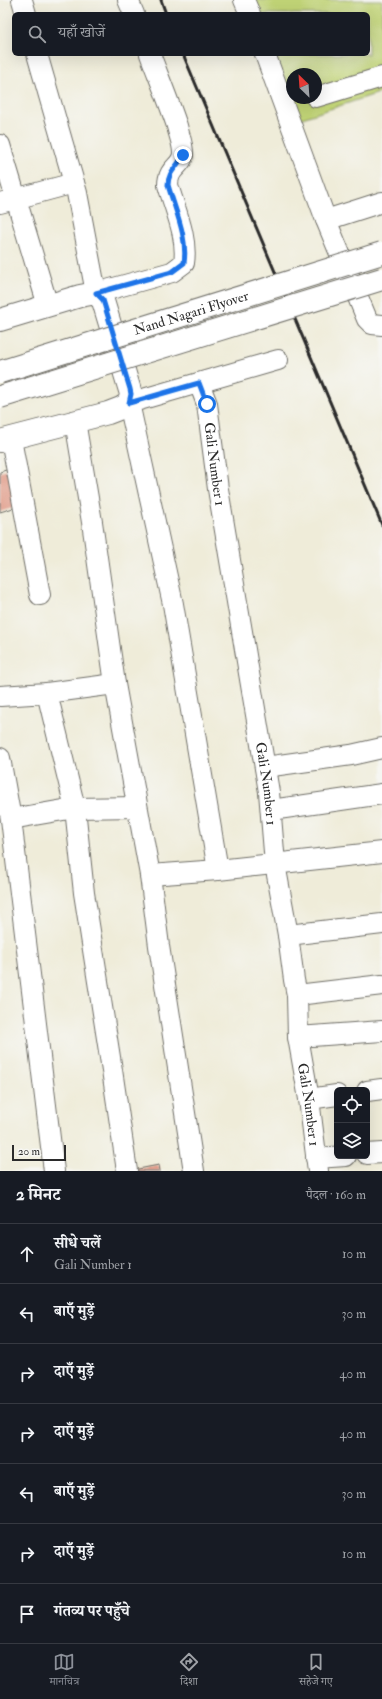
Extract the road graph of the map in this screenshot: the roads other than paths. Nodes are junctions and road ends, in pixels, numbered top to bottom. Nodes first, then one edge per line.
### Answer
1 (22, 0) edge
2 (128, 0) edge
3 (244, 0) edge
4 (25, 12) edge
5 (133, 12) edge
6 (249, 12) edge
7 (38, 56) edge
8 (151, 56) edge
9 (265, 56) edge
10 (382, 77) edge
11 (322, 95) edge
12 (291, 104) edge
13 (284, 106) junction
14 (0, 145) edge
15 (74, 183) junction
16 (8, 201) edge
17 (382, 202) edge
18 (326, 220) junction
19 (382, 253) edge
20 (382, 279) edge
21 (96, 293) junction
22 (48, 306) junction
23 (0, 320) edge
24 (382, 325) edge
25 (278, 360) dead end
26 (0, 372) edge
27 (199, 383) junction
28 (0, 397) edge
29 (129, 403) junction
30 (75, 421) junction
31 (6, 440) edge
32 (40, 595) dead end
33 (115, 684) junction
34 (47, 693) junction
35 (0, 696) edge
36 (382, 748) edge
37 (0, 758) edge
38 (265, 767) junction
39 (382, 794) edge
40 (136, 807) junction
41 (75, 808) junction
42 (270, 810) junction
43 (11, 818) junction
44 (382, 852) edge
45 (275, 864) junction
46 (218, 870) junction
47 (150, 874) junction
48 (382, 924) edge
49 (288, 934) junction
50 (382, 985) edge
51 (297, 995) junction
52 (382, 1031) edge
53 (298, 1037) junction
54 (382, 1089) edge
55 (370, 1091) edge
56 (334, 1095) edge
57 (309, 1099) junction
58 (382, 1153) edge
59 (370, 1154) edge
60 (336, 1159) edge
61 (317, 1165) edge
62 (54, 1171) edge
63 (127, 1171) edge
64 (194, 1171) edge

1 - 4 street
2 - 5 street
3 - 6 street
7 - 15 street
8 - 21 street
9 - 13 street
10 - 11 street
12 - 13 street
13 - 18 street
14 - 16 street
15 - 16 street
15 - 21 street
16 - 22 street
17 - 18 street
18 - 24 street
19 - 26 main road, Nand Nagari Flyover, bridge
20 - 28 main road, Nand Nagari Flyover, bridge
21 - 22 main road
21 - 29 main road
22 - 23 main road
25 - 27 street
27 - 29 street
27 - 38 street, Gali Number 1
29 - 30 main road
29 - 46 street
30 - 31 main road
30 - 33 street
31 - 32 street
33 - 34 street
33 - 40 street
34 - 35 street
34 - 41 street
36 - 38 street
37 - 43 street
38 - 42 street, Gali Number 1
39 - 42 street
40 - 41 street
40 - 47 street
41 - 43 street
41 - 63 street
42 - 45 street, Gali Number 1
43 - 62 street
44 - 45 street
45 - 46 street
45 - 49 street, Gali Number 1
46 - 47 street
47 - 64 street
48 - 49 street
49 - 51 street, Gali Number 1
50 - 51 street
51 - 53 street, Gali Number 1
52 - 53 street
53 - 57 street, Gali Number 1
54 - 55 street
56 - 57 street
57 - 61 street, Gali Number 1
58 - 59 street
60 - 61 street, Gali Number 1

